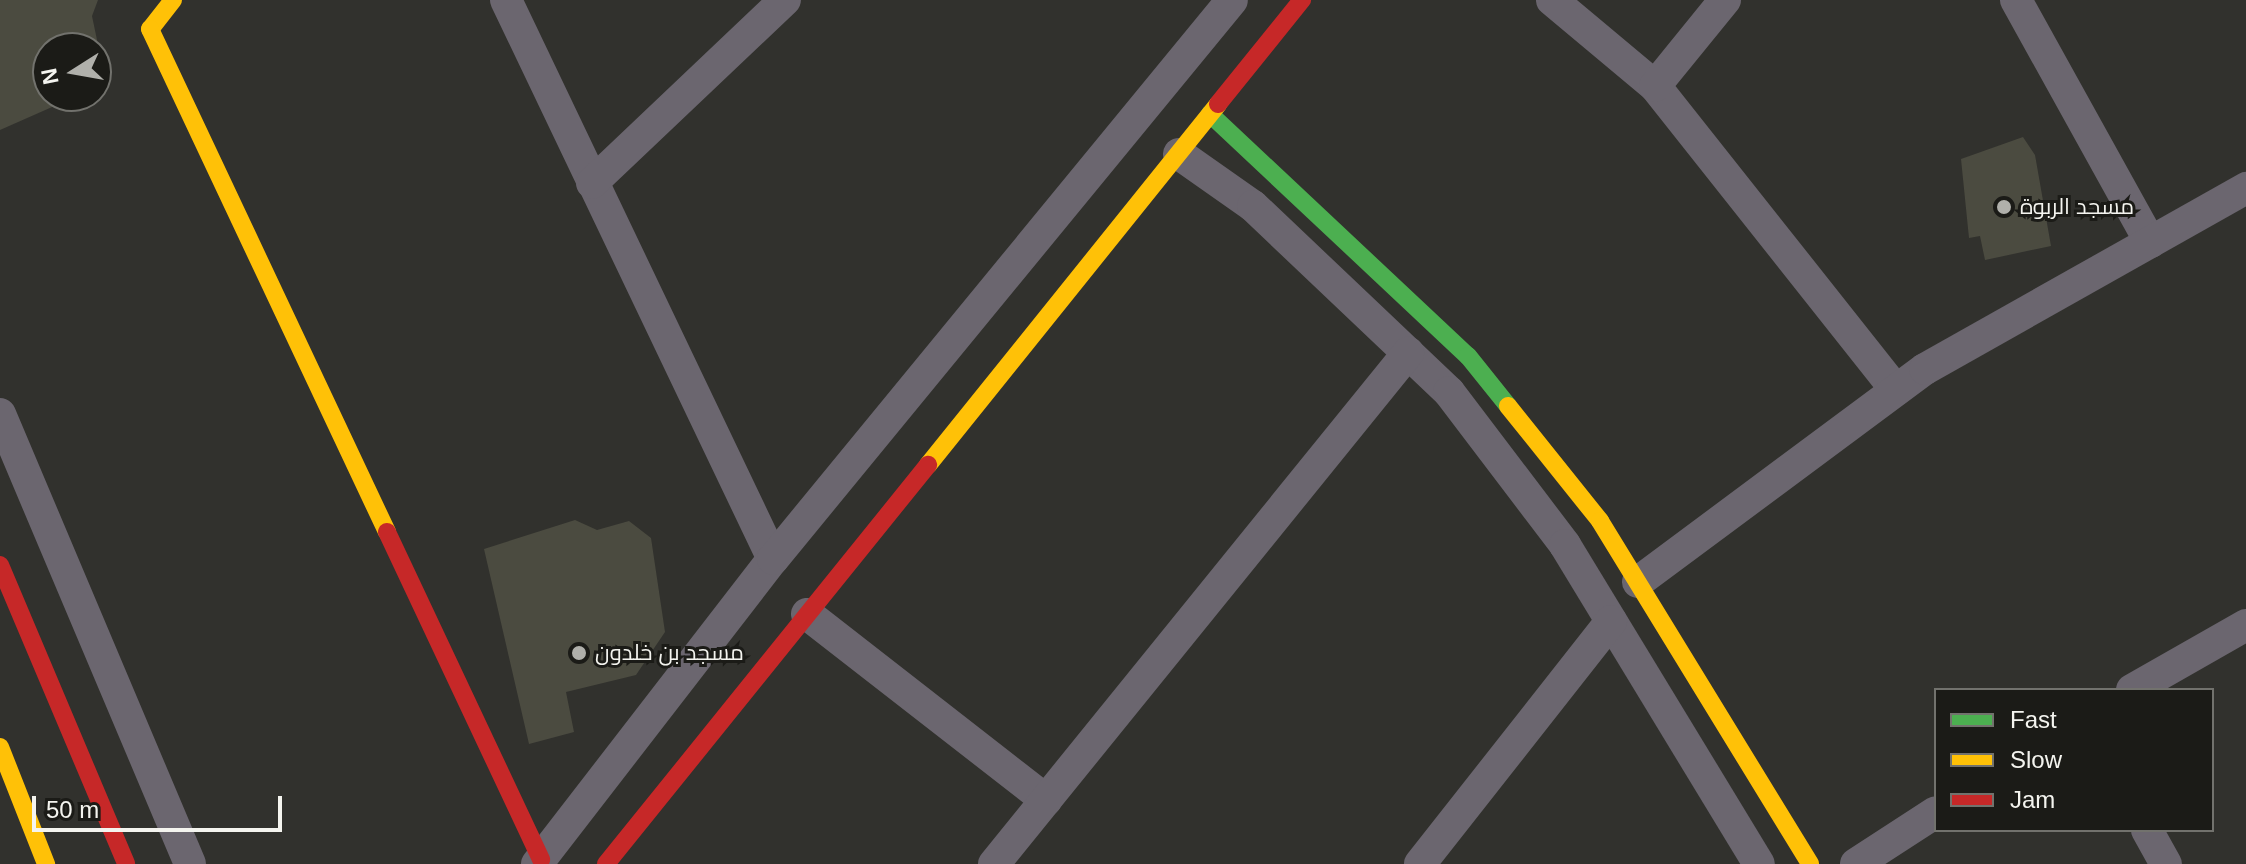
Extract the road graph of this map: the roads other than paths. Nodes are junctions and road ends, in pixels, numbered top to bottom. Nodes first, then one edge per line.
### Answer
1 (173, 0) edge
2 (506, 0) edge
3 (785, 0) edge
4 (1232, 0) edge
5 (1302, 0) edge
6 (1552, 0) edge
7 (1725, 0) edge
8 (2016, 0) edge
9 (1655, 86) junction
10 (1210, 114) junction
11 (1179, 154) junction
12 (592, 183) junction
13 (2246, 188) edge
14 (2150, 242) junction
15 (1408, 353) junction
16 (1896, 390) junction
17 (0, 414) edge
18 (773, 559) junction
19 (0, 565) edge
20 (1638, 582) junction
21 (807, 614) junction
22 (1611, 621) junction
23 (2245, 628) edge
24 (2136, 688) edge
25 (0, 747) edge
26 (1046, 800) junction
27 (1934, 813) edge
28 (2148, 832) edge
29 (539, 862) edge
30 (46, 864) edge
31 (126, 864) edge
32 (190, 864) edge
33 (606, 864) edge
34 (994, 864) edge
35 (1420, 864) edge
36 (1759, 864) edge
37 (1810, 864) edge
38 (1856, 864) edge
39 (2166, 864) edge

1 - 29 street
2 - 12 street
3 - 12 street
4 - 18 street
5 - 10 street
6 - 9 street
7 - 9 street
8 - 14 street
9 - 16 street
10 - 11 street
10 - 20 street
11 - 15 street
11 - 21 street
12 - 18 street
13 - 14 street
14 - 16 street
15 - 22 street
15 - 26 street
16 - 20 street
17 - 32 street
18 - 29 street
19 - 31 street
20 - 37 street
21 - 26 street
21 - 33 street
22 - 35 street
22 - 36 street
23 - 24 street
25 - 30 street
26 - 34 street
27 - 38 street
28 - 39 street

